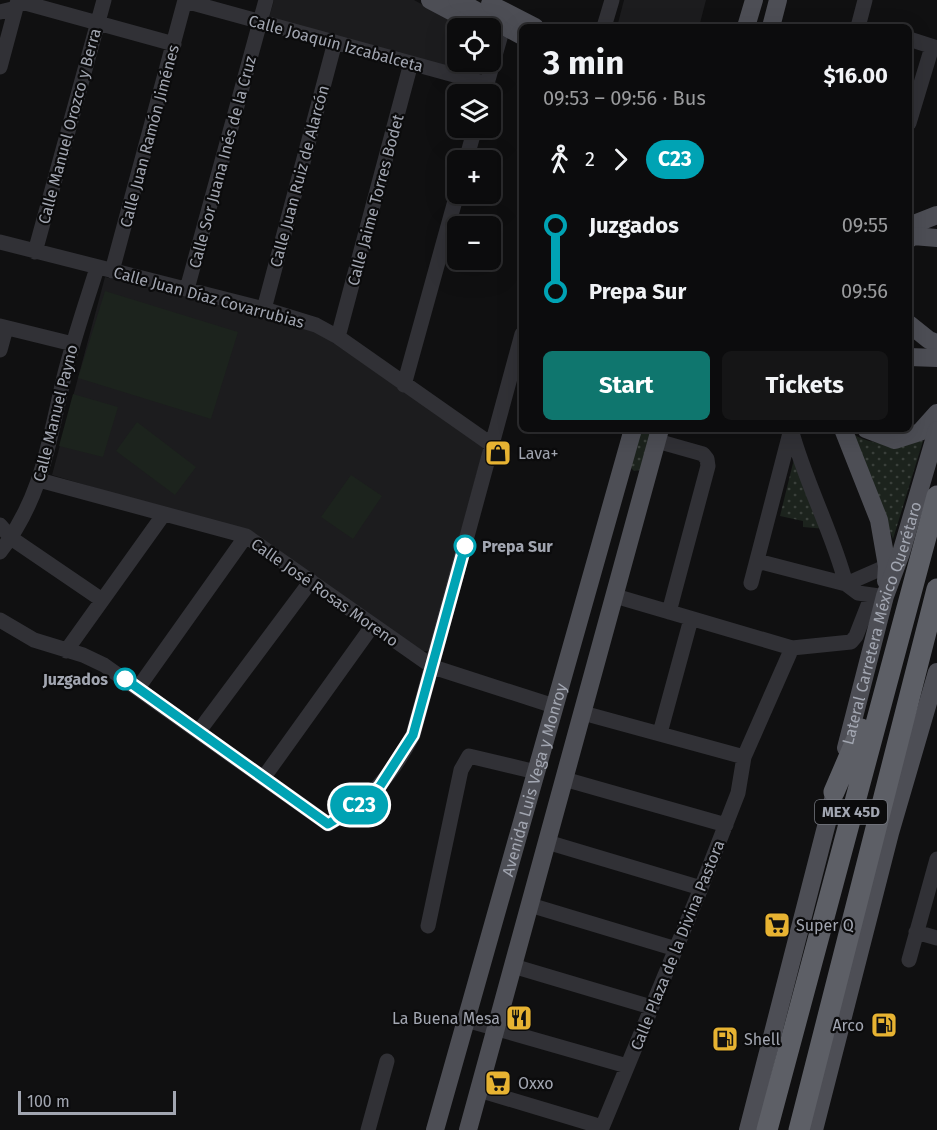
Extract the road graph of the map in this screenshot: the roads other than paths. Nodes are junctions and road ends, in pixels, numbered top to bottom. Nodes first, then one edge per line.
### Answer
1 (104, 0) edge
2 (266, 0) edge
3 (430, 0) edge
4 (457, 0) edge
5 (483, 0) edge
6 (612, 0) edge
7 (754, 0) edge
8 (778, 0) edge
9 (865, 0) edge
10 (185, 1) edge
11 (17, 3) edge
12 (508, 6) edge
13 (0, 12) edge
14 (464, 18) edge
15 (260, 22) junction
16 (98, 23) junction
17 (531, 24) edge
18 (605, 24) edge
19 (747, 24) edge
20 (772, 24) edge
21 (862, 24) edge
22 (519, 34) edge
23 (501, 38) edge
24 (912, 40) edge
25 (334, 42) junction
26 (174, 44) junction
27 (519, 47) edge
28 (935, 47) edge
29 (411, 63) junction
30 (0, 67) edge
31 (471, 84) edge
32 (912, 114) edge
33 (454, 204) edge
34 (937, 215) edge
35 (912, 225) edge
36 (912, 237) edge
37 (937, 238) edge
38 (0, 242) edge
39 (35, 252) junction
40 (104, 270) junction
41 (187, 289) junction
42 (264, 309) junction
43 (912, 326) edge
44 (3, 327) edge
45 (338, 337) junction
46 (73, 344) junction
47 (912, 345) edge
48 (0, 350) edge
49 (935, 353) edge
50 (519, 356) edge
51 (912, 357) edge
52 (404, 385) junction
53 (515, 385) edge
54 (937, 413) edge
55 (937, 430) edge
56 (632, 432) edge
57 (790, 432) edge
58 (792, 432) edge
59 (844, 432) edge
60 (875, 432) edge
61 (658, 435) edge
62 (492, 445) junction
63 (620, 473) junction
64 (647, 479) junction
65 (39, 480) junction
66 (937, 496) edge
67 (164, 514) junction
68 (0, 525) edge
69 (246, 536) junction
70 (11, 538) junction
71 (0, 552) edge
72 (757, 561) junction
73 (887, 566) junction
74 (311, 581) junction
75 (750, 583) dead end
76 (846, 584) junction
77 (937, 589) edge
78 (615, 596) junction
79 (878, 596) junction
80 (908, 596) junction
81 (102, 600) junction
82 (669, 612) junction
83 (691, 618) junction
84 (0, 620) edge
85 (373, 625) junction
86 (792, 648) junction
87 (66, 651) junction
88 (568, 656) junction
89 (597, 663) junction
90 (433, 667) junction
91 (937, 672) edge
92 (138, 688) junction
93 (554, 706) junction
94 (583, 713) junction
95 (199, 731) junction
96 (660, 733) junction
97 (744, 757) junction
98 (536, 772) junction
99 (264, 777) junction
100 (564, 779) junction
101 (834, 792) junction
102 (726, 825) junction
103 (547, 842) junction
104 (937, 859) edge
105 (701, 888) junction
106 (530, 905) junction
107 (428, 926) dead end
108 (916, 932) junction
109 (937, 938) edge
110 (676, 949) junction
111 (909, 960) dead end
112 (513, 966) junction
113 (651, 1007) junction
114 (466, 1020) junction
115 (496, 1027) junction
116 (387, 1061) dead end
117 (627, 1066) junction
118 (479, 1090) junction
119 (602, 1129) edge
120 (368, 1130) edge
121 (435, 1130) edge
122 (468, 1130) edge
123 (748, 1130) edge
124 (768, 1130) edge
125 (799, 1130) edge
126 (814, 1130) edge

1 - 16 street, Calle Manuel Orozco y Berra
2 - 15 street, Calle Sor Juana Inés de la Cruz
3 - 14 main road
4 - 22 main road
5 - 12 main road
6 - 18 street
7 - 19 main road
8 - 20 main road
9 - 21 street
10 - 15 street, Calle Joaquín Izcabalceta
10 - 26 street, Calle Juan Ramón Jiménes
11 - 13 street
11 - 16 street
11 - 30 street
12 - 17 main road
15 - 25 street, Calle Joaquín Izcabalceta
15 - 41 street, Calle Sor Juana Inés de la Cruz
16 - 26 street
16 - 39 street, Calle Manuel Orozco y Berra
23 - 27 main road
24 - 28 street
25 - 29 street, Calle Joaquín Izcabalceta
25 - 42 street, Calle Juan Ruiz de Alarcón
26 - 40 street, Calle Juan Ramón Jiménes
28 - 32 street
29 - 31 street, Calle Joaquín Izcabalceta
29 - 45 street, Calle Jaime Torres Bodet
33 - 52 street
34 - 35 main road
36 - 37 main road
38 - 39 street, Calle Juan Díaz Covarrubias
39 - 40 street, Calle Juan Díaz Covarrubias
40 - 41 street, Calle Juan Díaz Covarrubias
40 - 46 street, Calle Manuel Payno
41 - 42 street, Calle Juan Díaz Covarrubias
42 - 45 street, Calle Juan Díaz Covarrubias
43 - 49 main road
44 - 46 street
44 - 48 street
45 - 52 street, Calle Juan Díaz Covarrubias
46 - 65 street, Calle Manuel Payno
47 - 49 main road
49 - 51 main road
50 - 53 street
52 - 62 street, Calle Juan Díaz Covarrubias
53 - 62 street
54 - 60 main road
55 - 79 main road, Lateral Carretera México Querétaro
56 - 63 main road, Avenida Luis Vega y Monroy
57 - 72 street
58 - 76 street
59 - 73 main road
61 - 64 main road, Avenida Luis Vega y Monroy
61 - 82 street
62 - 90 street
63 - 64 main road
63 - 88 main road, Avenida Luis Vega y Monroy
64 - 78 main road, Avenida Luis Vega y Monroy
65 - 67 street, Calle José Rosas Moreno
65 - 70 street, Calle Manuel Payno
66 - 80 highway, MEX 45D
67 - 69 street, Calle José Rosas Moreno
67 - 81 street
68 - 70 street
69 - 74 street, Calle José Rosas Moreno
69 - 92 street
70 - 71 street, Calle Manuel Payno
70 - 81 street
72 - 75 street
72 - 76 street
73 - 76 street
73 - 79 main road
74 - 85 street, Calle José Rosas Moreno
74 - 95 street
76 - 79 street
77 - 125 highway, MEX 45D
78 - 82 street
78 - 89 main road, Avenida Luis Vega y Monroy
79 - 86 street
79 - 101 main road, Lateral Carretera México Querétaro
80 - 101 highway
80 - 124 highway, MEX 45D
81 - 87 street
82 - 83 street
83 - 86 street
83 - 96 street
84 - 87 street
85 - 90 street, Calle José Rosas Moreno
85 - 99 street
86 - 97 street, Calle Plaza de la Divina Pastora
87 - 92 street
88 - 89 main road
88 - 93 main road, Avenida Luis Vega y Monroy
89 - 94 main road, Avenida Luis Vega y Monroy
90 - 93 street, Calle José Rosas Moreno
90 - 99 street
91 - 126 main road
92 - 95 street
93 - 98 main road, Avenida Luis Vega y Monroy
94 - 96 street
94 - 100 main road, Avenida Luis Vega y Monroy
95 - 99 street
96 - 97 street
97 - 102 street, Calle Plaza de la Divina Pastora
98 - 107 street
98 - 114 main road, Avenida Luis Vega y Monroy
100 - 102 street
100 - 103 main road, Avenida Luis Vega y Monroy
101 - 123 main road, Lateral Carretera México Querétaro
102 - 105 street, Calle Plaza de la Divina Pastora
103 - 105 street
103 - 106 main road, Avenida Luis Vega y Monroy
104 - 108 street
105 - 110 street, Calle Plaza de la Divina Pastora
106 - 110 street
106 - 112 main road, Avenida Luis Vega y Monroy
108 - 109 street
108 - 111 street
110 - 113 street, Calle Plaza de la Divina Pastora
112 - 113 street
112 - 115 main road, Avenida Luis Vega y Monroy
113 - 117 street, Calle Plaza de la Divina Pastora
114 - 115 street
114 - 121 main road, Avenida Luis Vega y Monroy
115 - 117 street
115 - 118 main road, Avenida Luis Vega y Monroy
116 - 120 street
117 - 119 street, Calle Plaza de la Divina Pastora
118 - 119 street
118 - 122 main road, Avenida Luis Vega y Monroy

